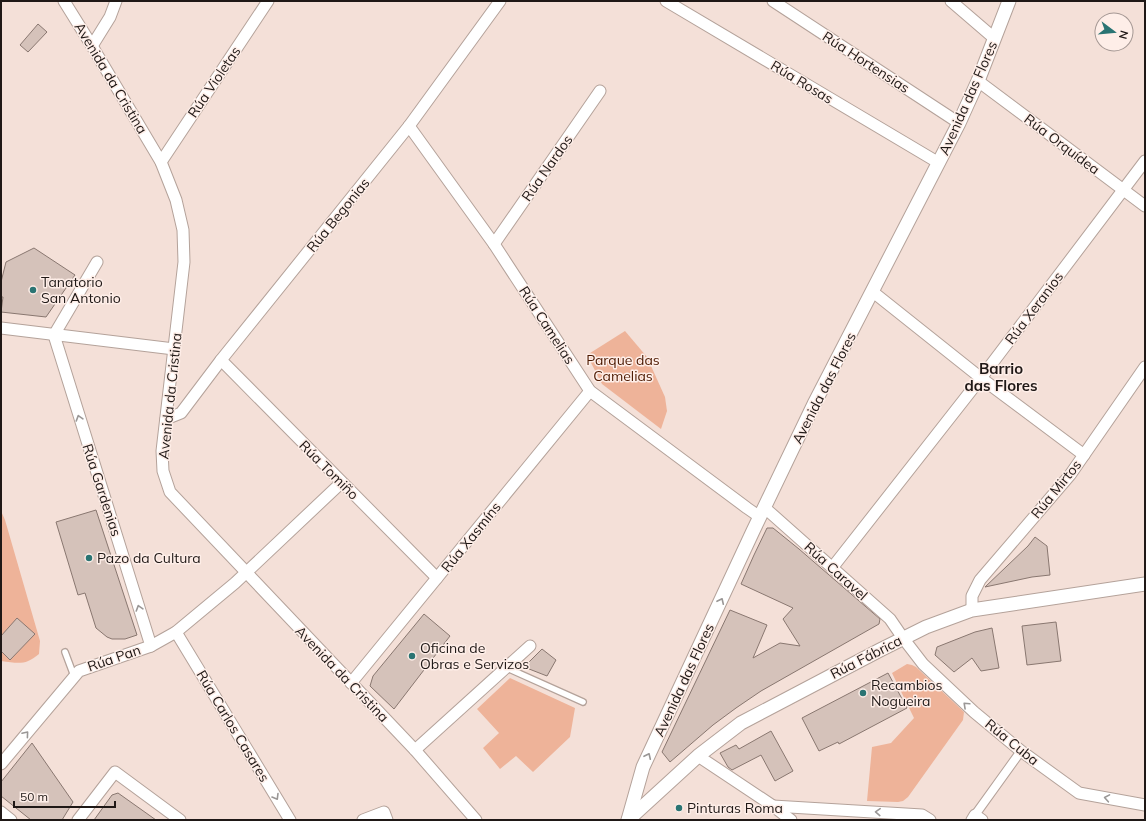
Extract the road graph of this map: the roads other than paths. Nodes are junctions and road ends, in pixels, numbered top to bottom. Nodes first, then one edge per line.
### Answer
1 (64, 1) edge
2 (116, 1) edge
3 (268, 1) edge
4 (500, 1) edge
5 (666, 1) edge
6 (773, 1) edge
7 (951, 1) edge
8 (1010, 1) edge
9 (994, 38) junction
10 (92, 46) junction
11 (978, 81) junction
12 (600, 91) dead end
13 (959, 123) junction
14 (409, 126) junction
15 (1145, 161) edge
16 (161, 162) junction
17 (939, 163) junction
18 (1123, 190) junction
19 (1145, 206) edge
20 (494, 244) junction
21 (97, 262) dead end
22 (873, 292) junction
23 (1, 328) edge
24 (54, 335) junction
25 (174, 348) junction
26 (221, 360) junction
27 (1145, 367) edge
28 (981, 378) junction
29 (590, 391) junction
30 (166, 419) junction
31 (1084, 455) junction
32 (342, 483) junction
33 (763, 512) junction
34 (832, 568) junction
35 (246, 572) junction
36 (437, 578) junction
37 (1145, 584) edge
38 (972, 610) junction
39 (176, 632) junction
40 (903, 638) junction
41 (151, 646) junction
42 (530, 646) dead end
43 (65, 652) dead end
44 (507, 668) junction
45 (74, 677) junction
46 (351, 683) junction
47 (583, 702) dead end
48 (415, 750) junction
49 (1021, 751) junction
50 (698, 756) junction
51 (1, 764) edge
52 (640, 775) junction
53 (661, 791) junction
54 (1145, 805) edge
55 (773, 806) junction
56 (1, 812) edge
57 (977, 818) edge
58 (11, 820) edge
59 (78, 820) edge
60 (180, 820) edge
61 (290, 820) edge
62 (363, 820) edge
63 (387, 820) edge
64 (476, 820) edge
65 (628, 820) edge
66 (791, 820) edge
67 (930, 820) edge

1 - 10 street, Avenida da Cristina
2 - 10 street
3 - 16 street, Rúa Violetas
4 - 14 street, Rúa Begonias
5 - 17 street, Rúa Rosas
6 - 13 street, Rúa Hortensias
7 - 9 street
8 - 9 street, Avenida das Flores
9 - 11 street, Avenida das Flores
10 - 16 street, Avenida da Cristina
11 - 13 street, Avenida das Flores
11 - 18 street, Rúa Orquídea
12 - 20 street, Rúa Nardos
13 - 17 street, Avenida das Flores
14 - 20 street, Rúa Camelias
14 - 26 street, Rúa Begonias
15 - 18 street, Rúa Xeranios
16 - 25 street, Avenida da Cristina
17 - 22 street, Avenida das Flores
18 - 19 street, Rúa Orquídea
18 - 28 street, Rúa Xeranios
20 - 29 street, Rúa Camelias
21 - 24 street
22 - 28 street
22 - 33 street, Avenida das Flores
23 - 24 street
24 - 25 street
41 -> 24 street, Rúa Gardenias
25 - 30 street, Avenida da Cristina
26 - 30 street, Rúa Begonias
26 - 32 street, Rúa Tomiño
27 - 31 street, Rúa Mirtos
28 - 31 street
28 - 34 street, Rúa Xeranios
29 - 33 street, Rúa Camelias
29 - 36 street, Rúa Xasmíns
30 - 35 street, Avenida da Cristina
31 - 38 street, Rúa Mirtos
32 - 35 street, Rúa Pan
32 - 36 street, Rúa Tomiño
33 - 34 street, Rúa Caravel
52 -> 33 street, Avenida das Flores
34 - 40 street, Rúa Caravel
35 - 39 street, Rúa Pan
35 - 46 street, Avenida da Cristina
36 - 46 street, Rúa Xasmíns
37 - 38 street, Rúa Fábrica
38 - 40 street, Rúa Fábrica
39 - 41 street, Rúa Pan
39 -> 61 street, Rúa Carlos Casares
49 -> 40 street, Rúa Cuba
40 - 50 street, Rúa Fábrica
41 - 45 street, Rúa Pan
42 - 44 street
43 - 45 lane
44 - 47 lane
44 - 48 street
51 -> 45 street, Rúa Pan
46 - 48 street, Avenida da Cristina
48 - 64 street, Avenida da Cristina
54 -> 49 street, Rúa Cuba
49 - 57 street
50 - 53 street, Rúa Fábrica
50 - 55 street
52 - 53 street
52 - 65 street, Avenida das Flores
53 - 65 street, Rúa Fábrica
55 - 66 street
67 -> 55 street
56 - 58 street
59 - 60 street
62 - 63 street

